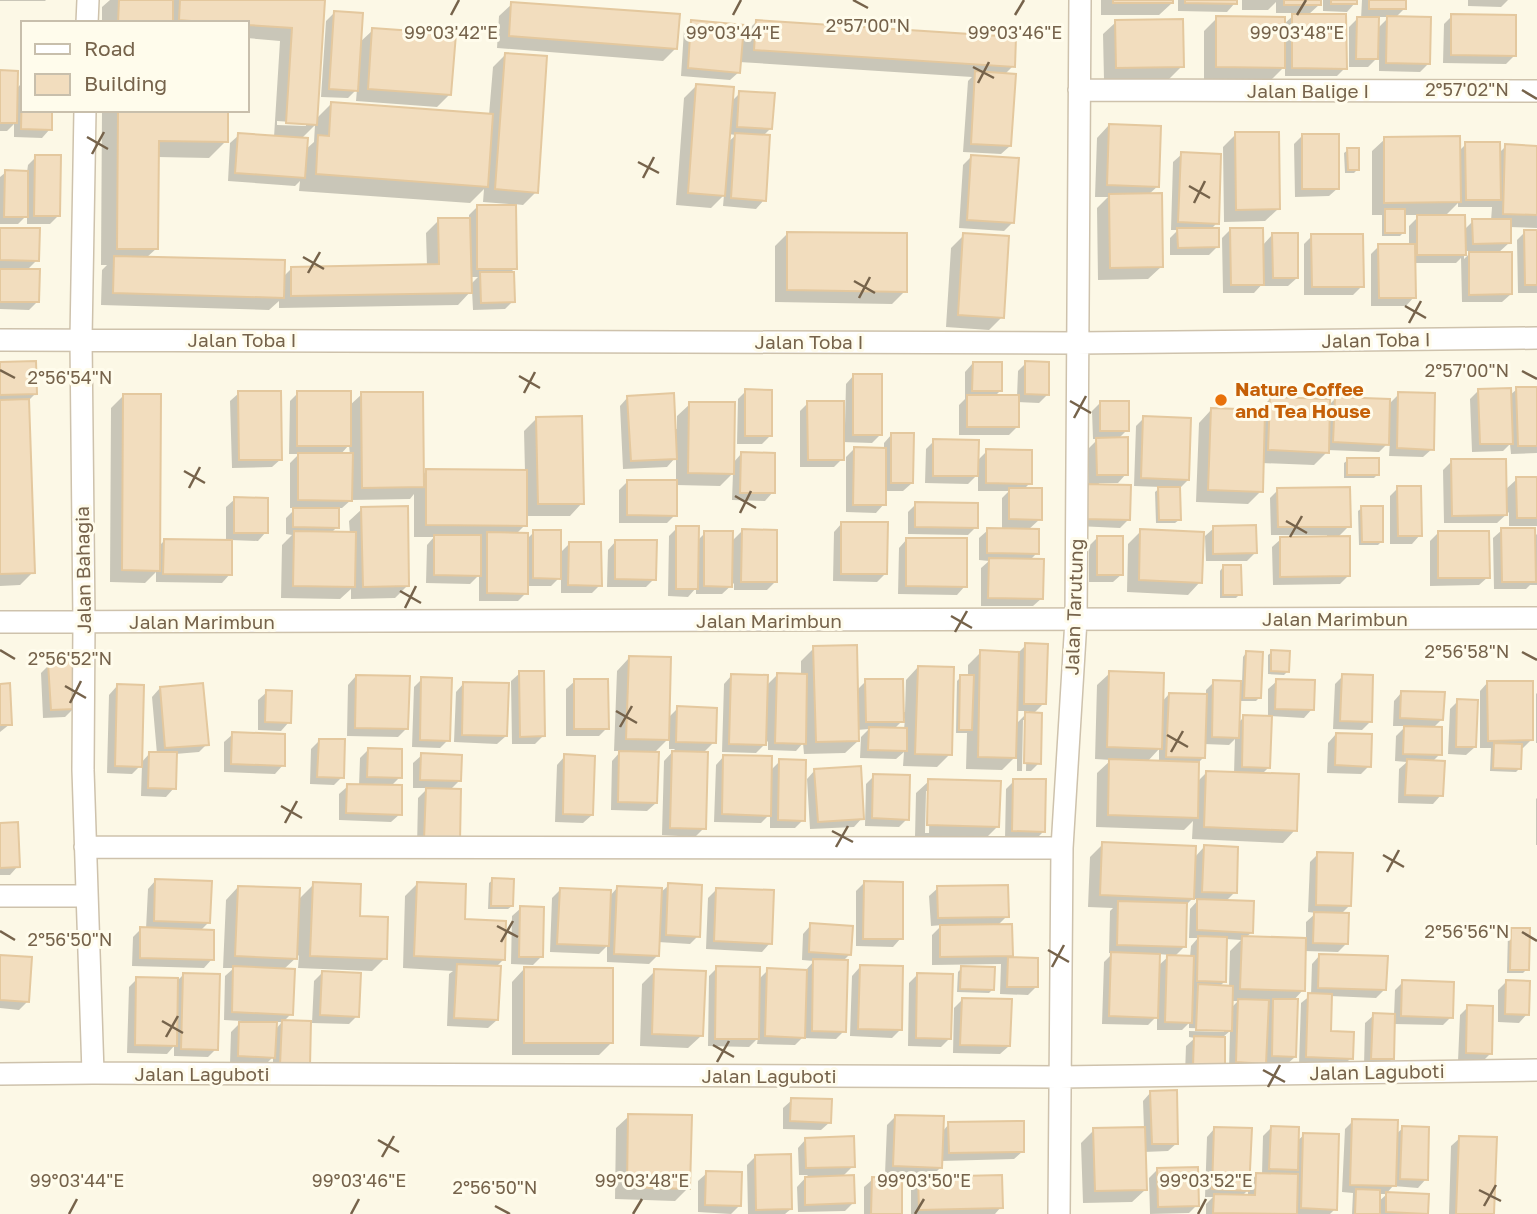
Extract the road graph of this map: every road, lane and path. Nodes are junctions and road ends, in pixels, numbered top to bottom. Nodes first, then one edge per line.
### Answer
1 (88, 0) edge
2 (1080, 0) edge
3 (87, 21) edge
4 (1079, 90) junction
5 (1537, 91) edge
6 (85, 112) edge
7 (1537, 338) edge
8 (81, 339) junction
9 (0, 340) edge
10 (1077, 342) junction
11 (1537, 618) edge
12 (1076, 620) junction
13 (0, 622) edge
14 (84, 622) junction
15 (85, 847) junction
16 (1062, 848) junction
17 (0, 896) edge
18 (86, 896) junction
19 (1537, 1070) edge
20 (93, 1073) junction
21 (0, 1074) edge
22 (1060, 1077) junction
23 (1059, 1214) edge

1 - 3 street
2 - 4 street, Jalan Tarutung
4 - 5 street, Jalan Balige I
4 - 10 street, Jalan Tarutung
6 - 8 street, Jalan Bahagia
7 - 10 street, Jalan Toba I
8 - 9 street, Jalan Toba I
8 - 10 street, Jalan Toba I
8 - 14 street, Jalan Bahagia
10 - 12 street, Jalan Tarutung
11 - 12 street, Jalan Marimbun
12 - 14 street, Jalan Marimbun
12 - 16 street, Jalan Tarutung
13 - 14 street, Jalan Marimbun
14 - 15 street, Jalan Bahagia
15 - 16 street
15 - 18 street, Jalan Bahagia
16 - 22 street, Jalan Tarutung
17 - 18 street
18 - 20 street, Jalan Bahagia
19 - 22 street, Jalan Laguboti
20 - 21 street, Jalan Laguboti
20 - 22 street, Jalan Laguboti
22 - 23 street, Jalan Tarutung

